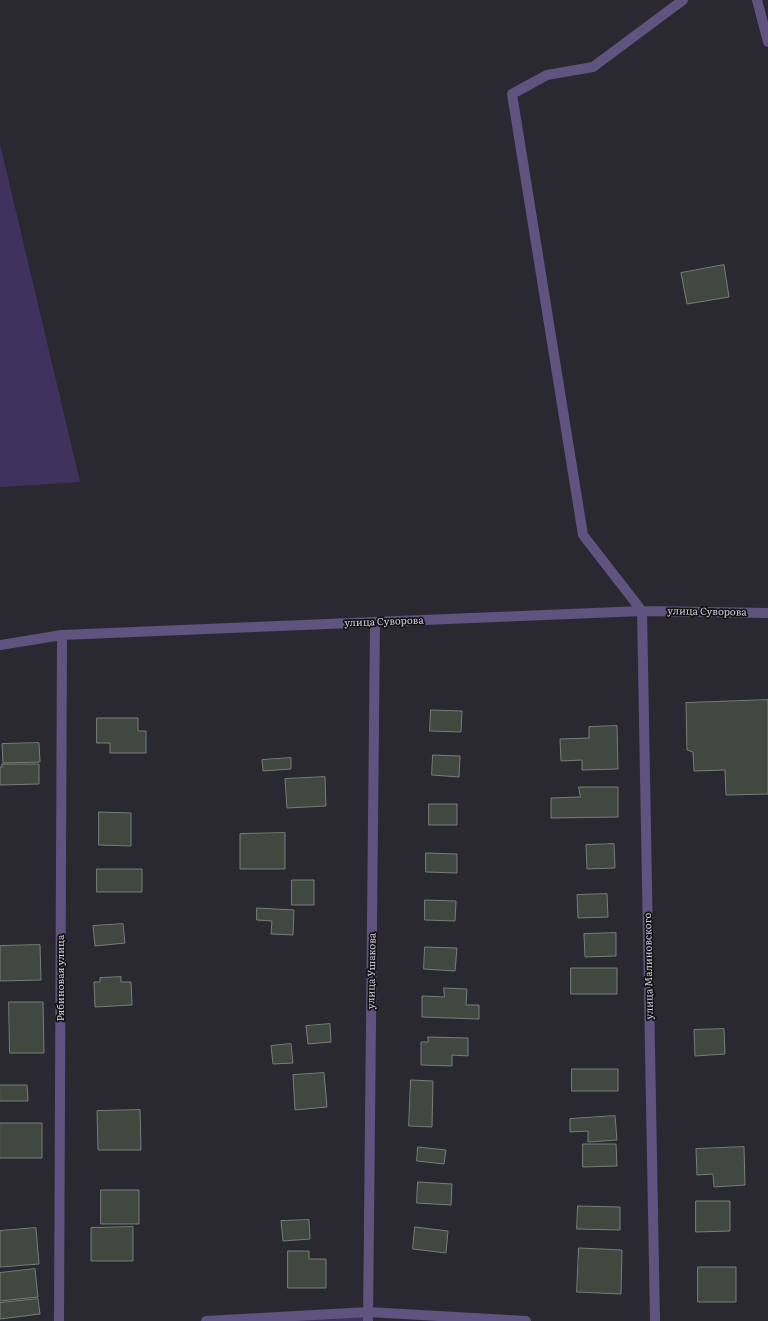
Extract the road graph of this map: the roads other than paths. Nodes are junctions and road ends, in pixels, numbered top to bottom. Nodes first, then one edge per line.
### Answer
1 (683, 0) edge
2 (757, 0) edge
3 (768, 42) edge
4 (642, 611) junction
5 (768, 613) edge
6 (375, 622) junction
7 (62, 635) junction
8 (0, 645) edge
9 (368, 1317) edge
10 (59, 1321) edge
11 (206, 1321) edge
12 (526, 1321) edge
13 (655, 1321) edge

1 - 4 street
2 - 3 street
4 - 5 street, улица Суворова
4 - 6 street, улица Суворова
4 - 13 street, улица Малиновского
6 - 7 street, улица Суворова
6 - 9 street, улица Ушакова
7 - 8 street, улица Суворова
7 - 10 street, Рябиновая улица
9 - 11 street
9 - 12 street

